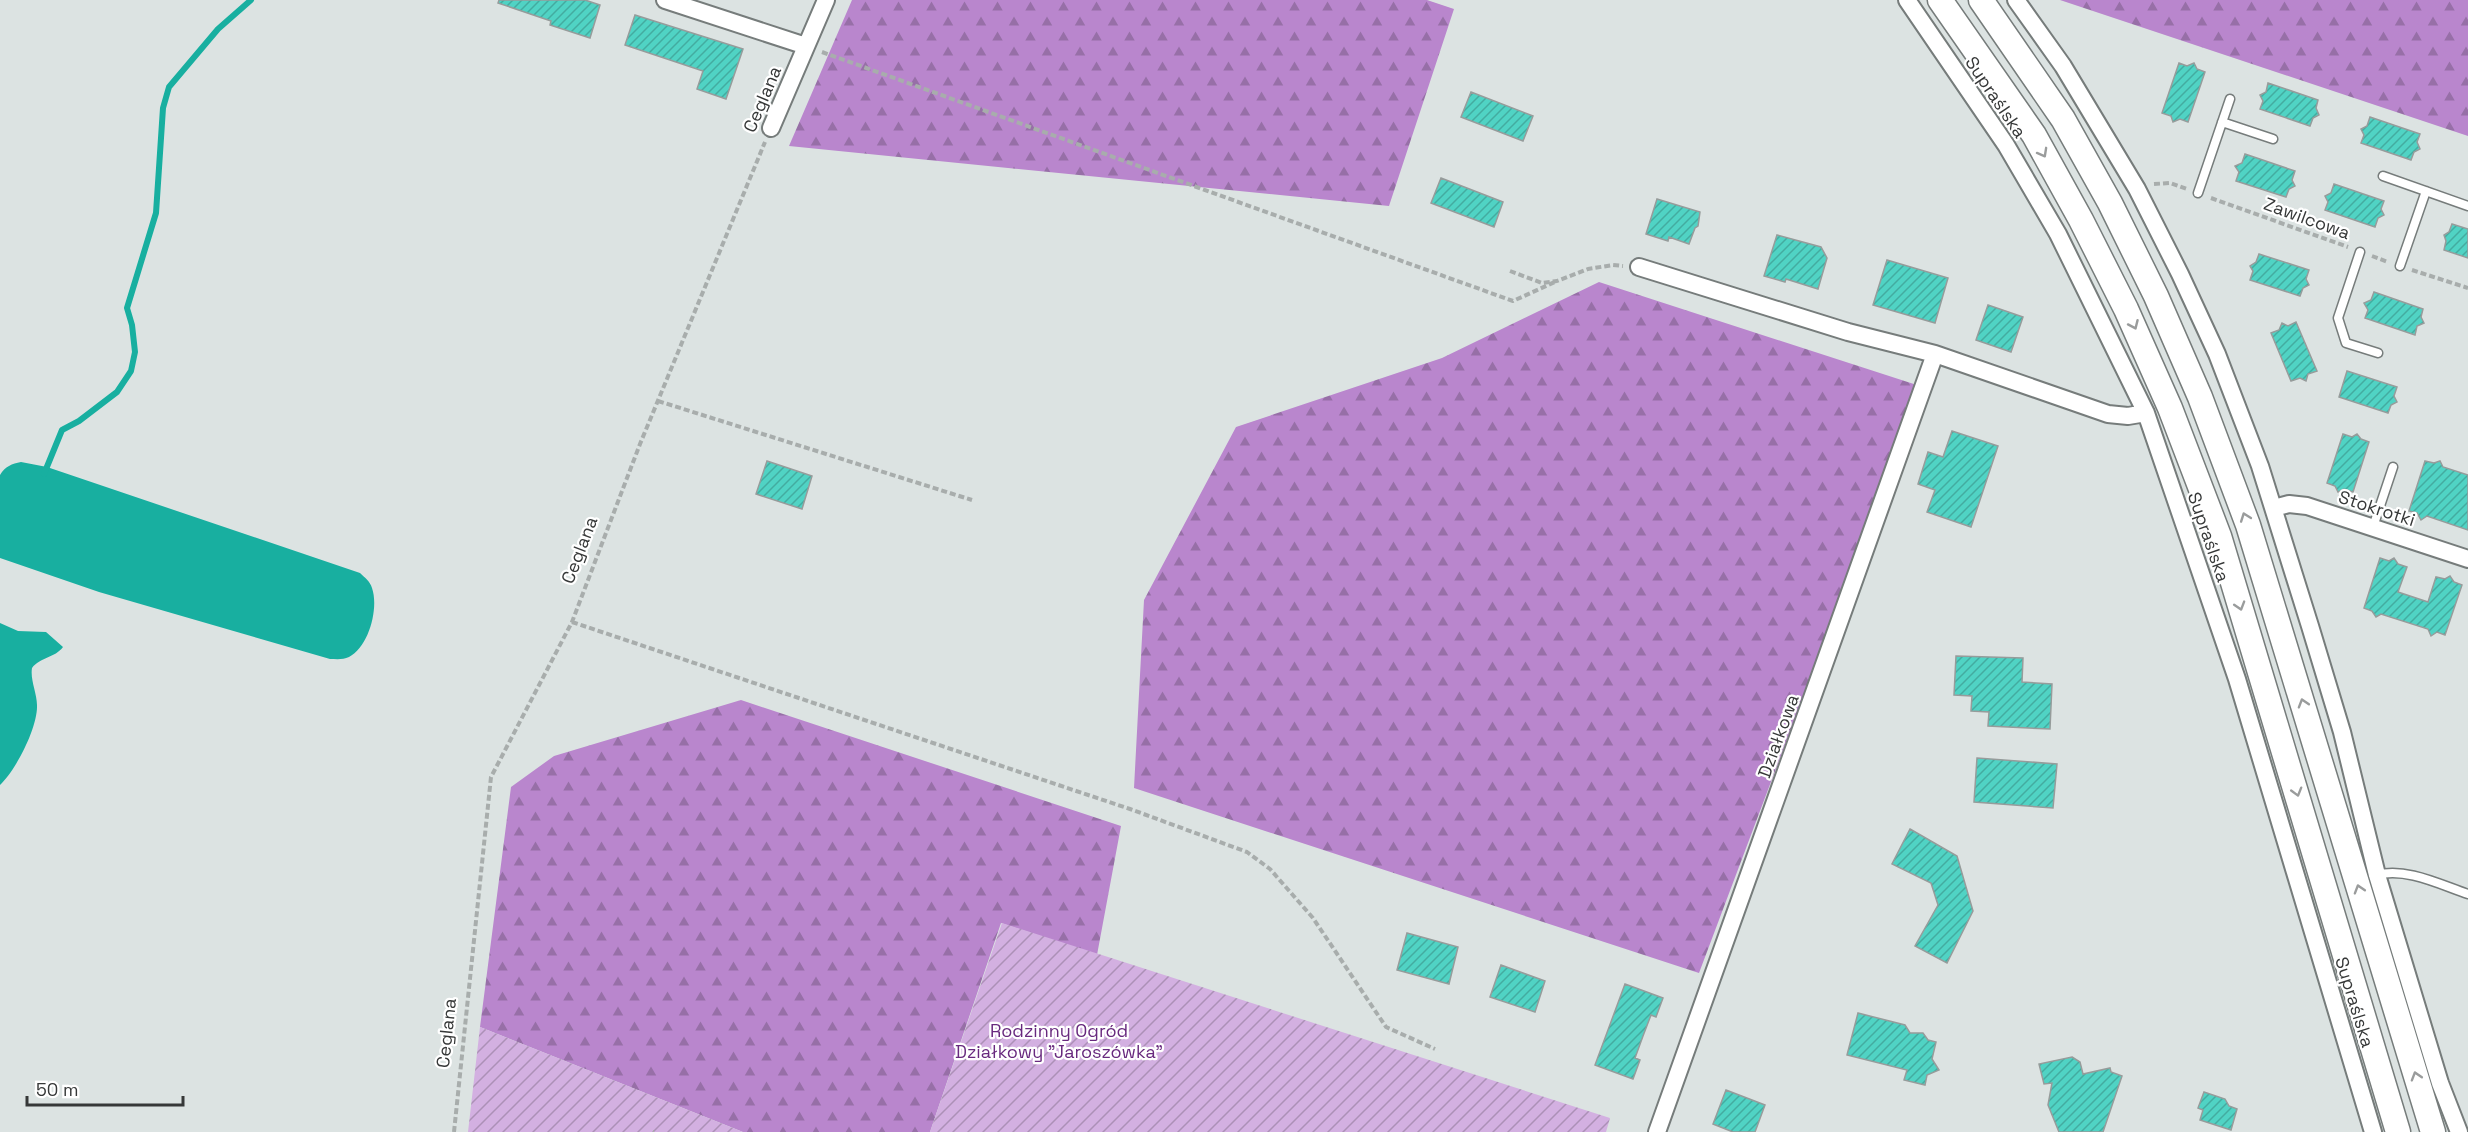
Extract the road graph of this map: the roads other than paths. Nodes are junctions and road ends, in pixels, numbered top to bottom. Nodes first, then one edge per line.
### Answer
1 (665, 0) edge
2 (826, 0) edge
3 (1906, 0) edge
4 (1940, 0) edge
5 (1981, 0) edge
6 (2016, 0) edge
7 (806, 46) junction
8 (2230, 99) dead end
9 (2222, 122) junction
10 (771, 128) road end
11 (2273, 139) dead end
12 (2383, 176) dead end
13 (2426, 191) junction
14 (2198, 193) road end
15 (2468, 206) edge
16 (2360, 252) road end
17 (2400, 266) road end
18 (1639, 267) road end
19 (1935, 354) junction
20 (2378, 354) dead end
21 (2146, 413) junction
22 (2393, 466) dead end
23 (2274, 508) junction
24 (2373, 527) junction
25 (2468, 559) edge
26 (2377, 875) junction
27 (2468, 894) edge
28 (1657, 1132) edge
29 (2373, 1132) edge
30 (2398, 1132) edge
31 (2433, 1132) edge
32 (2458, 1132) edge

1 - 7 street
2 - 7 street, Ceglana
3 - 21 street, Supraślska
4 -> 30 main road
31 -> 5 main road
6 - 23 street
7 - 10 street, Ceglana
8 - 9 lane
9 - 11 lane
9 - 14 lane
12 - 13 lane
13 - 15 lane
13 - 17 lane
16 - 20 lane
18 - 19 street
19 - 21 street
19 - 28 street, Działkowa
21 - 29 street, Supraślska
22 - 24 lane
23 - 24 street, Stokrotki
23 - 26 street
24 - 25 street, Stokrotki
26 - 27 lane
26 - 32 street

